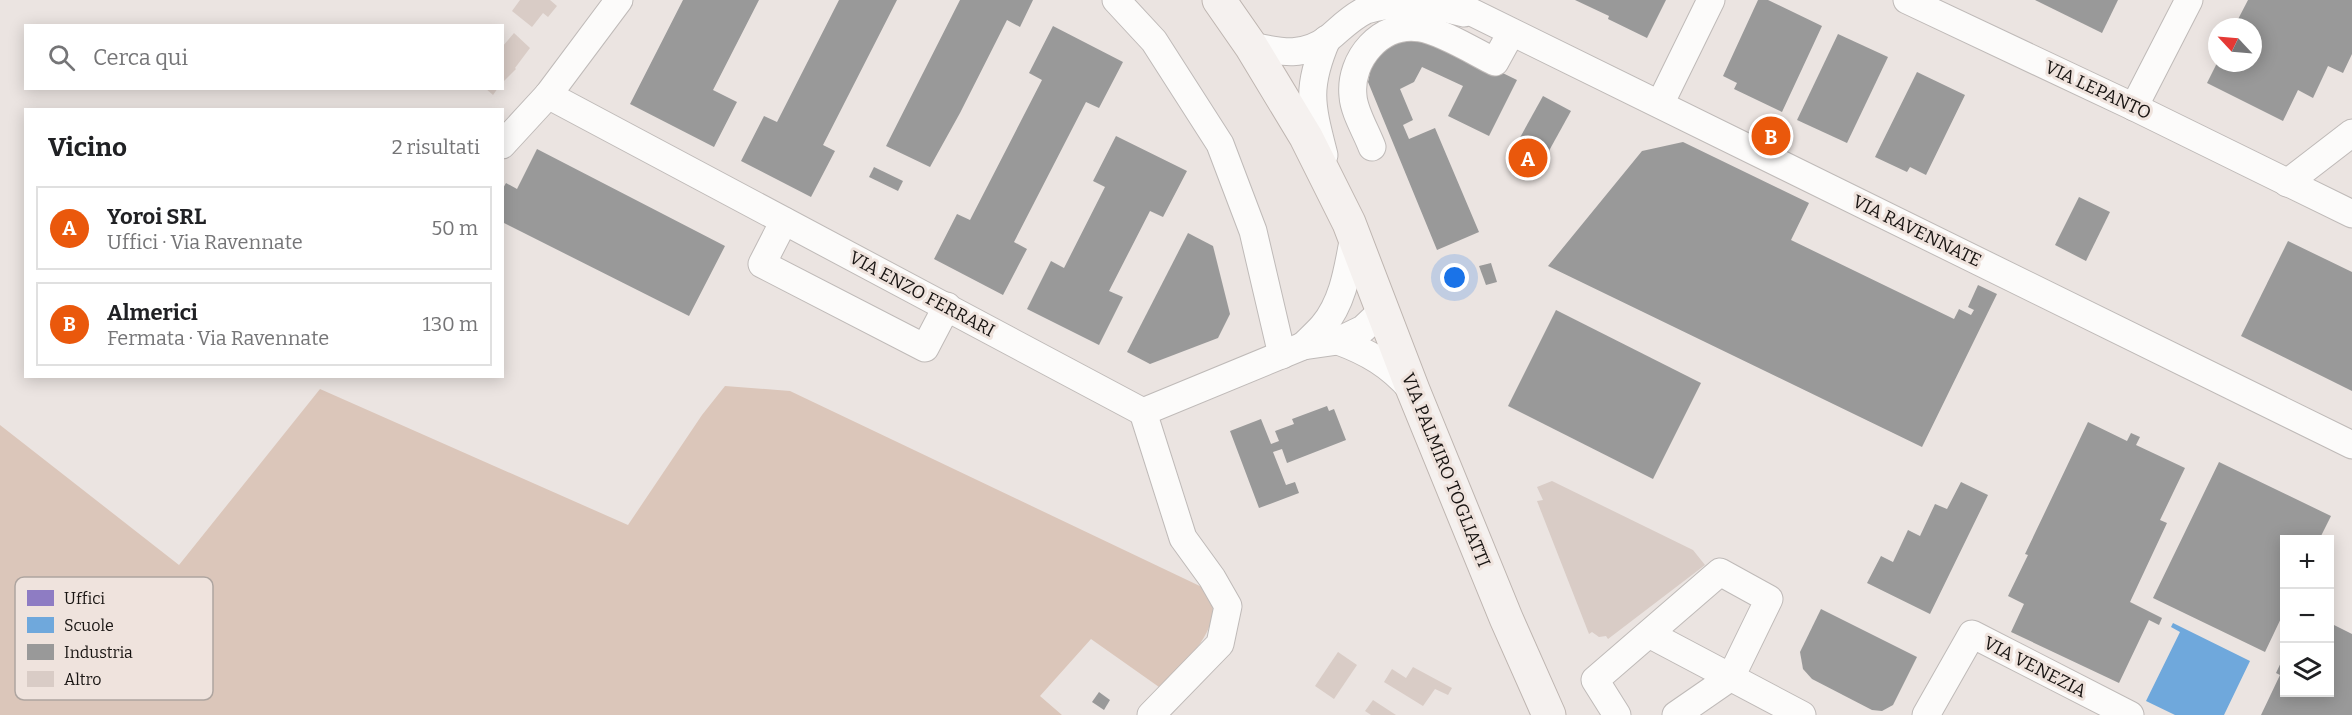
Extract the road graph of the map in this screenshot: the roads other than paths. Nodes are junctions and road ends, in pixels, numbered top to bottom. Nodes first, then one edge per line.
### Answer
1 (619, 0) edge
2 (1116, 0) edge
3 (1219, 0) edge
4 (1447, 0) edge
5 (1711, 0) edge
6 (1907, 0) edge
7 (2189, 0) edge
8 (1481, 18) junction
9 (1510, 33) junction
10 (1327, 39) junction
11 (1251, 46) junction
12 (548, 95) junction
13 (1659, 105) junction
14 (2134, 106) junction
15 (1312, 109) joint
16 (2352, 133) edge
17 (504, 143) edge
18 (1372, 147) dead end
19 (2287, 183) junction
20 (2352, 214) edge
21 (784, 221) junction
22 (1351, 230) junction
23 (947, 306) junction
24 (1382, 311) junction
25 (1331, 333) junction
26 (1292, 350) junction
27 (1413, 390) junction
28 (1143, 412) junction
29 (2352, 445) edge
30 (1649, 634) junction
31 (1731, 677) junction
32 (1611, 713) edge
33 (1151, 715) edge
34 (1549, 715) edge
35 (1676, 715) edge
36 (1802, 715) edge
37 (1926, 715) edge
38 (2130, 715) edge

1 - 12 street
2 - 26 street
3 - 11 main road
4 - 8 street, VIA RAVENNATE
5 - 13 street
6 - 14 street, VIA LEPANTO
7 - 14 street
8 - 9 street, VIA RAVENNATE
8 - 10 street, VIA RAVENNATE
9 - 13 street, VIA RAVENNATE
9 - 18 street
10 - 11 street, VIA RAVENNATE
10 - 15 street, VIA RAVENNATE
11 - 22 main road, VIA PALMIRO TOGLIATTI
12 - 17 street
12 - 21 street, VIA ENZO FERRARI
13 - 29 street, VIA RAVENNATE
14 - 19 street, VIA LEPANTO
15 - 22 street, VIA PALMIRO TOGLIATTI
16 - 19 street
19 - 20 street, VIA LEPANTO
21 - 23 street, VIA ENZO FERRARI
21 - 23 street
22 - 24 main road, VIA PALMIRO TOGLIATTI
22 - 25 street
23 - 28 street, VIA ENZO FERRARI
24 - 25 street
24 - 27 main road, VIA PALMIRO TOGLIATTI
25 - 26 street
25 - 27 street
26 - 28 street
27 - 34 main road, VIA PALMIRO TOGLIATTI
28 - 33 street
30 - 31 street
30 - 31 street
30 - 32 street
31 - 35 street
31 - 36 street
37 - 38 street, VIA VENEZIA

